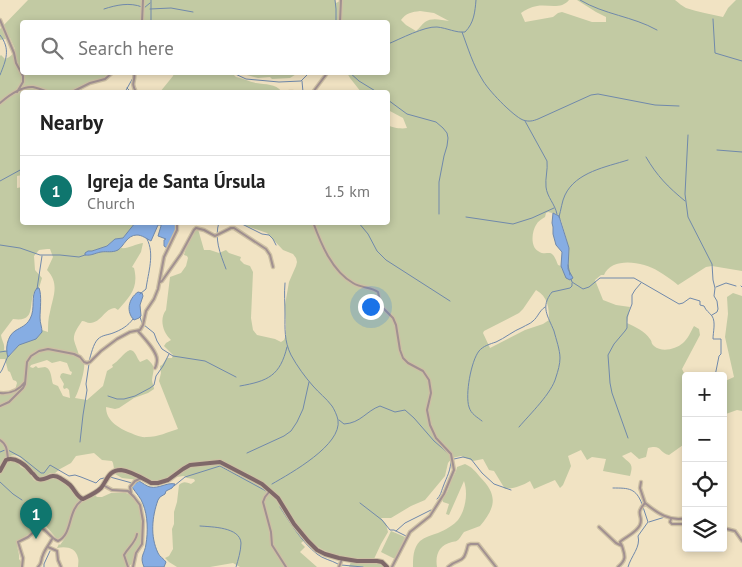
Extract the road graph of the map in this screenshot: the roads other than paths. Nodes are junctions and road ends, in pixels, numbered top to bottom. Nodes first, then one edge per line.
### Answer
1 (142, 0) edge
2 (341, 0) edge
3 (0, 20) edge
4 (142, 20) edge
5 (340, 20) edge
6 (20, 70) edge
7 (22, 75) edge
8 (110, 75) edge
9 (134, 75) edge
10 (326, 75) edge
11 (20, 90) edge
12 (20, 90) edge
13 (42, 90) edge
14 (76, 90) edge
15 (135, 90) edge
16 (314, 90) edge
17 (17, 92) junction
18 (0, 103) edge
19 (177, 225) edge
20 (314, 225) edge
21 (273, 267) dead end
22 (160, 282) junction
23 (138, 331) junction
24 (155, 368) dead end
25 (25, 382) junction
26 (0, 393) edge
27 (0, 406) edge
28 (0, 440) edge
29 (8, 458) junction
30 (0, 471) edge
31 (141, 478) junction
32 (641, 482) dead end
33 (103, 484) junction
34 (269, 491) junction
35 (131, 493) junction
36 (83, 499) junction
37 (644, 503) junction
38 (671, 519) junction
39 (682, 519) edge
40 (682, 524) edge
41 (599, 527) dead end
42 (727, 529) edge
43 (137, 534) dead end
44 (52, 538) junction
45 (742, 541) edge
46 (622, 546) junction
47 (48, 547) junction
48 (342, 559) junction
49 (22, 567) edge
50 (38, 567) edge
51 (61, 567) edge
52 (128, 567) edge
53 (133, 567) edge
54 (286, 567) edge
55 (339, 567) edge
56 (387, 567) edge
57 (392, 567) edge
58 (448, 567) edge
59 (496, 567) edge
60 (618, 567) edge

1 - 4 street
2 - 5 street
3 - 6 street
7 - 17 street
8 - 14 street
9 - 15 street
10 - 16 street
11 - 17 street
12 - 13 street
17 - 18 street
19 - 22 street
20 - 57 street
21 - 22 street
22 - 23 street
23 - 24 street
23 - 25 street
25 - 26 street
25 - 27 street
28 - 29 street
29 - 30 street
29 - 36 street
31 - 33 street
31 - 34 street
31 - 35 street
32 - 37 street
33 - 35 street
33 - 36 street
34 - 48 street
34 - 54 street
35 - 53 street
36 - 44 street
37 - 38 street
37 - 46 street
38 - 39 street
38 - 40 street
41 - 46 street
42 - 45 street
43 - 52 street
44 - 47 street
44 - 49 street
46 - 60 street
47 - 50 street
47 - 51 street
48 - 55 street
48 - 56 street
58 - 59 street

